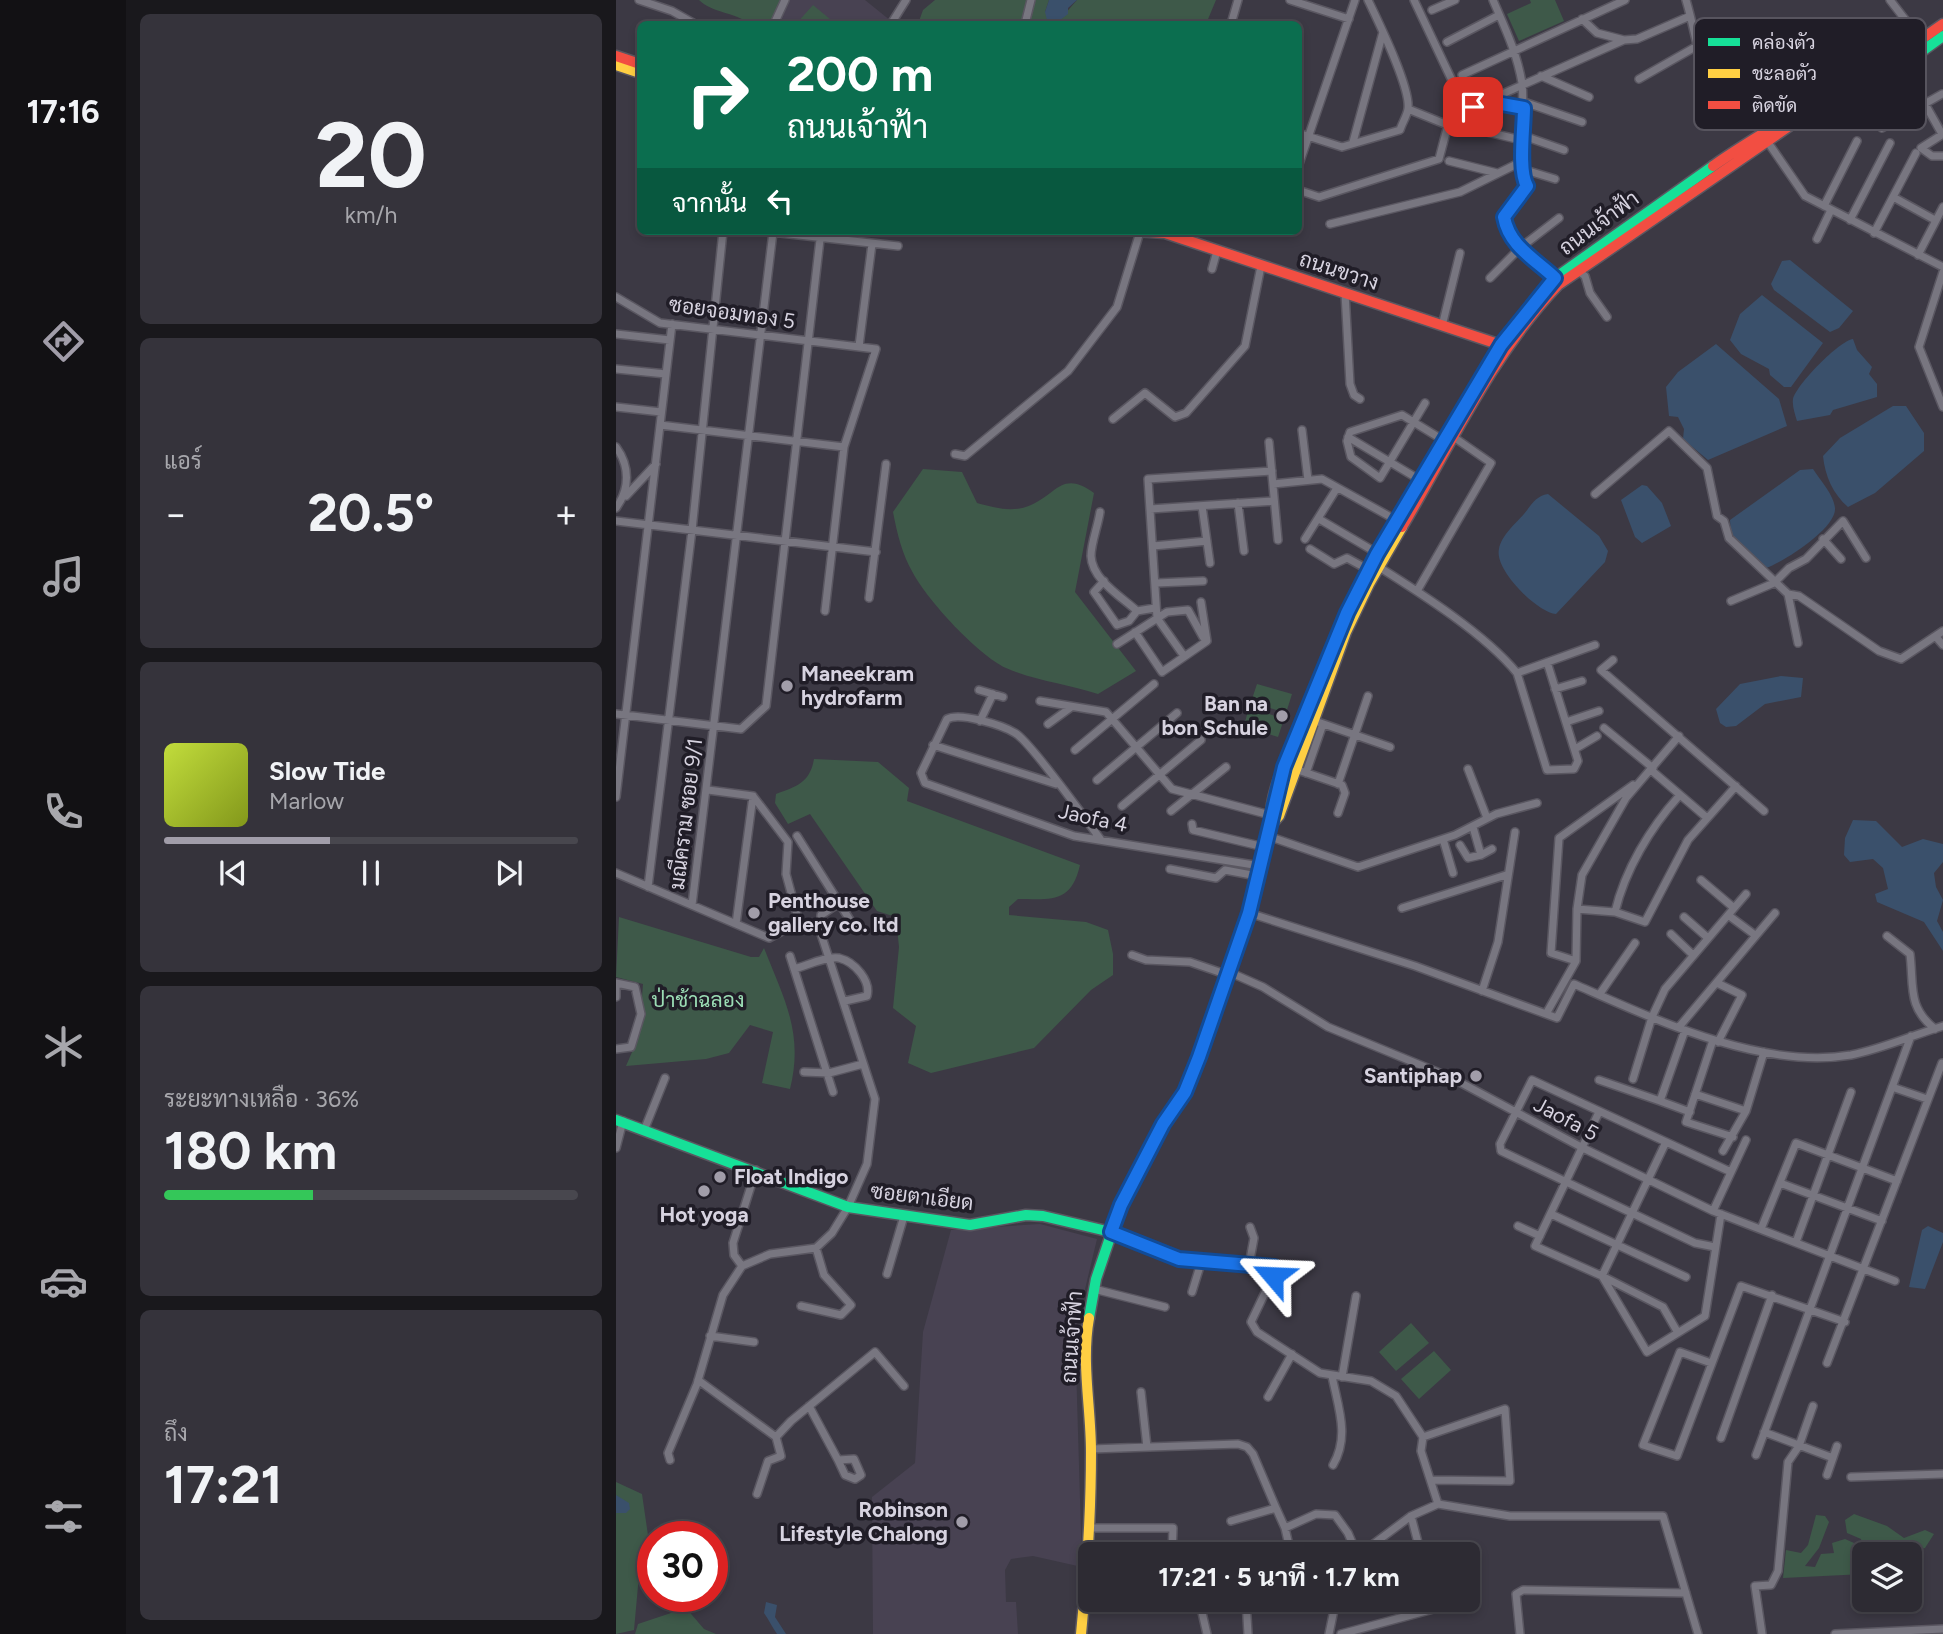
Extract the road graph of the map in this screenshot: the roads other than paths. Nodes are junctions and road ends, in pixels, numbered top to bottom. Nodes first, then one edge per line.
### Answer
1 (639, 0) edge
2 (785, 0) edge
3 (906, 0) edge
4 (1031, 0) edge
5 (1238, 0) edge
6 (1290, 0) edge
7 (1326, 0) edge
8 (1355, 0) edge
9 (1367, 0) edge
10 (1414, 0) edge
11 (1455, 0) edge
12 (1493, 0) edge
13 (1625, 0) edge
14 (1686, 0) edge
15 (1890, 0) edge
16 (1322, 10) junction
17 (1432, 10) dead end
18 (1499, 15) junction
19 (1690, 16) junction
20 (1904, 18) edge
21 (1349, 19) junction
22 (1582, 19) junction
23 (690, 21) edge
24 (775, 21) edge
25 (893, 21) edge
26 (1026, 21) edge
27 (1232, 21) edge
28 (1943, 28) edge
29 (1383, 32) junction
30 (1694, 33) edge
31 (1926, 37) edge
32 (1624, 40) junction
33 (1447, 41) dead end
34 (1926, 44) edge
35 (1694, 48) edge
36 (1515, 49) junction
37 (616, 56) edge
38 (637, 63) edge
39 (616, 65) edge
40 (637, 72) edge
41 (1462, 75) dead end
42 (1541, 76) junction
43 (1639, 79) dead end
44 (1522, 83) junction
45 (1942, 94) edge
46 (1589, 97) dead end
47 (1485, 101) junction
48 (1926, 103) edge
49 (1524, 105) junction
50 (1473, 107) dead end
51 (1926, 107) edge
52 (1408, 109) junction
53 (1582, 122) dead end
54 (1454, 126) junction
55 (1770, 130) edge
56 (1777, 130) edge
57 (1302, 134) edge
58 (1943, 134) edge
59 (1310, 136) junction
60 (1764, 136) junction
61 (1524, 139) junction
62 (1857, 141) dead end
63 (1353, 142) junction
64 (1890, 143) dead end
65 (1564, 150) dead end
66 (1916, 152) dead end
67 (1943, 156) edge
68 (1302, 157) edge
69 (1449, 161) dead end
70 (1522, 165) junction
71 (1498, 173) junction
72 (1555, 179) dead end
73 (1302, 191) edge
74 (1895, 198) junction
75 (1943, 207) edge
76 (1828, 208) junction
77 (1559, 218) dead end
78 (1850, 220) junction
79 (1936, 220) junction
80 (1330, 224) dead end
81 (1874, 233) junction
82 (723, 235) edge
83 (773, 235) edge
84 (821, 235) edge
85 (826, 235) edge
86 (1137, 235) edge
87 (1170, 235) edge
88 (1817, 240) dead end
89 (872, 244) junction
90 (898, 246) dead end
91 (1520, 248) junction
92 (1217, 251) junction
93 (1460, 253) dead end
94 (1918, 255) junction
95 (1261, 266) junction
96 (1212, 269) dead end
97 (1943, 270) edge
98 (1578, 271) junction
99 (1490, 278) dead end
100 (1555, 278) junction
101 (1345, 293) junction
102 (616, 297) edge
103 (1608, 317) dead end
104 (672, 324) junction
105 (1442, 326) junction
106 (714, 329) junction
107 (616, 334) edge
108 (760, 334) junction
109 (670, 340) junction
110 (808, 340) junction
111 (859, 346) junction
112 (1504, 346) junction
113 (616, 369) edge
114 (666, 374) junction
115 (1360, 399) dead end
116 (1425, 403) dead end
117 (616, 407) edge
118 (1942, 407) edge
119 (661, 412) junction
120 (1113, 419) dead end
121 (1413, 421) junction
122 (660, 425) junction
123 (703, 429) junction
124 (1303, 430) dead end
125 (749, 436) junction
126 (1348, 437) junction
127 (1455, 438) junction
128 (796, 440) junction
129 (1443, 440) junction
130 (1269, 442) dead end
131 (616, 447) edge
132 (844, 447) junction
133 (955, 454) dead end
134 (1391, 462) junction
135 (656, 463) junction
136 (886, 464) dead end
137 (1272, 471) junction
138 (1308, 480) junction
139 (1420, 480) junction
140 (1273, 484) junction
141 (1337, 488) junction
142 (1595, 494) dead end
143 (625, 496) junction
144 (1275, 501) junction
145 (1238, 503) junction
146 (1202, 506) junction
147 (616, 508) edge
148 (1150, 509) junction
149 (1100, 512) dead end
150 (1319, 519) junction
151 (1396, 520) junction
152 (616, 521) edge
153 (648, 525) junction
154 (692, 530) junction
155 (737, 536) junction
156 (1305, 539) dead end
157 (1823, 539) junction
158 (1278, 540) dead end
159 (784, 541) junction
160 (1207, 541) junction
161 (1153, 546) junction
162 (832, 547) junction
163 (1310, 550) dead end
164 (1244, 551) dead end
165 (876, 552) junction
166 (1377, 554) junction
167 (1866, 558) dead end
168 (1841, 559) dead end
169 (1210, 563) dead end
170 (1374, 569) junction
171 (1104, 581) junction
172 (1203, 581) dead end
173 (1156, 583) junction
174 (1774, 583) junction
175 (1417, 591) junction
176 (1788, 594) junction
177 (869, 598) dead end
178 (1731, 601) dead end
179 (1201, 602) dead end
180 (1156, 608) junction
181 (825, 611) dead end
182 (1137, 611) junction
183 (1157, 618) junction
184 (1943, 631) edge
185 (1135, 632) junction
186 (1936, 637) junction
187 (1205, 642) junction
188 (1798, 643) dead end
189 (1117, 644) dead end
190 (1595, 645) dead end
191 (1943, 645) edge
192 (1184, 656) junction
193 (1613, 660) dead end
194 (1547, 662) junction
195 (1517, 673) junction
196 (1582, 681) dead end
197 (1154, 684) dead end
198 (979, 690) dead end
199 (1555, 690) junction
200 (993, 694) junction
201 (1368, 696) dead end
202 (1003, 698) dead end
203 (1041, 701) dead end
204 (1070, 708) junction
205 (1599, 711) dead end
206 (1177, 713) dead end
207 (616, 714) edge
208 (628, 716) junction
209 (1112, 720) junction
210 (1312, 720) junction
211 (980, 721) junction
212 (669, 722) junction
213 (1566, 722) junction
214 (1048, 724) dead end
215 (1324, 724) junction
216 (715, 728) junction
217 (1604, 728) dead end
218 (1354, 735) junction
219 (1597, 736) dead end
220 (1679, 737) junction
221 (1201, 740) dead end
222 (933, 745) junction
223 (1136, 746) junction
224 (1390, 747) dead end
225 (1575, 749) junction
226 (1076, 750) dead end
227 (1226, 767) dead end
228 (1295, 769) junction
229 (1468, 769) dead end
230 (1652, 769) junction
231 (1306, 773) junction
232 (1160, 774) junction
233 (1642, 779) junction
234 (1097, 780) dead end
235 (1057, 784) junction
236 (1338, 784) junction
237 (1736, 786) junction
238 (708, 789) junction
239 (1193, 794) junction
240 (753, 796) junction
241 (1679, 796) junction
242 (616, 797) edge
243 (1537, 803) dead end
244 (1122, 806) dead end
245 (1171, 811) dead end
246 (1764, 811) dead end
247 (1338, 813) dead end
248 (1706, 817) junction
249 (1487, 818) junction
250 (1192, 824) dead end
251 (1270, 825) junction
252 (1473, 827) junction
253 (1515, 832) dead end
254 (797, 836) dead end
255 (1443, 839) junction
256 (1101, 840) junction
257 (1460, 845) dead end
258 (1264, 847) junction
259 (1492, 849) dead end
260 (1481, 855) junction
261 (1170, 869) dead end
262 (1259, 871) junction
263 (616, 873) edge
264 (1453, 873) dead end
265 (1506, 875) junction
266 (1701, 880) dead end
267 (648, 887) junction
268 (1746, 894) dead end
269 (839, 903) junction
270 (692, 905) junction
271 (1402, 908) dead end
272 (1577, 909) junction
273 (1731, 911) junction
274 (1615, 912) junction
275 (1249, 913) junction
276 (1775, 913) dead end
277 (1684, 917) dead end
278 (736, 924) junction
279 (855, 928) dead end
280 (1671, 934) dead end
281 (1755, 936) junction
282 (1887, 936) dead end
283 (1709, 938) junction
284 (1635, 943) dead end
285 (1132, 955) dead end
286 (1693, 955) junction
287 (790, 956) dead end
288 (830, 959) junction
289 (1576, 961) junction
290 (794, 970) junction
291 (1229, 974) junction
292 (616, 983) edge
293 (1717, 983) junction
294 (1482, 991) junction
295 (1599, 995) junction
296 (616, 997) edge
297 (845, 1001) junction
298 (1546, 1014) junction
299 (1652, 1017) junction
300 (1939, 1028) edge
301 (1682, 1029) junction
302 (1911, 1036) junction
303 (1716, 1041) junction
304 (616, 1049) edge
305 (1764, 1052) junction
306 (1942, 1063) edge
307 (863, 1064) junction
308 (804, 1072) dead end
309 (829, 1073) junction
310 (665, 1078) dead end
311 (1633, 1079) dead end
312 (1600, 1080) dead end
313 (1892, 1087) junction
314 (833, 1092) dead end
315 (1852, 1092) dead end
316 (1695, 1094) junction
317 (1927, 1099) junction
318 (1660, 1101) junction
319 (1745, 1111) junction
320 (1599, 1112) junction
321 (1690, 1112) junction
322 (1517, 1113) junction
323 (619, 1121) edge
324 (645, 1128) junction
325 (1733, 1138) junction
326 (1746, 1140) dead end
327 (1665, 1144) junction
328 (616, 1148) edge
329 (1583, 1148) junction
330 (1723, 1151) dead end
331 (1828, 1156) junction
332 (1862, 1169) junction
333 (756, 1170) junction
334 (1731, 1172) junction
335 (1648, 1180) junction
336 (1897, 1181) junction
337 (1566, 1182) junction
338 (1780, 1183) junction
339 (1812, 1197) junction
340 (848, 1207) junction
341 (1848, 1209) junction
342 (1717, 1212) junction
343 (1551, 1214) junction
344 (1633, 1214) junction
345 (904, 1216) junction
346 (1882, 1221) junction
347 (1518, 1226) dead end
348 (1250, 1227) dead end
349 (1761, 1229) junction
350 (1111, 1232) junction
351 (1540, 1236) junction
352 (1796, 1242) junction
353 (1618, 1245) junction
354 (1715, 1247) junction
355 (816, 1248) junction
356 (1831, 1255) junction
357 (1201, 1263) junction
358 (1250, 1265) junction
359 (741, 1266) junction
360 (1864, 1268) junction
361 (887, 1274) dead end
362 (1602, 1276) junction
363 (1686, 1277) dead end
364 (1895, 1281) dead end
365 (1094, 1289) junction
366 (1192, 1292) dead end
367 (1772, 1295) junction
368 (1356, 1296) dead end
369 (801, 1306) dead end
370 (1165, 1307) dead end
371 (1810, 1308) junction
372 (1845, 1322) junction
373 (1678, 1333) junction
374 (710, 1336) junction
375 (754, 1342) dead end
376 (1292, 1354) junction
377 (1711, 1363) junction
378 (1827, 1363) dead end
379 (1332, 1376) junction
380 (1342, 1377) junction
381 (698, 1380) junction
382 (904, 1386) dead end
383 (1140, 1392) dead end
384 (1268, 1397) dead end
385 (809, 1406) junction
386 (1813, 1406) dead end
387 (1764, 1432) junction
388 (776, 1437) junction
389 (1423, 1437) junction
390 (1721, 1438) dead end
391 (1799, 1446) junction
392 (1837, 1446) dead end
393 (1147, 1447) junction
394 (1091, 1449) junction
395 (1756, 1455) dead end
396 (1833, 1458) junction
397 (670, 1460) dead end
398 (838, 1460) dead end
399 (1333, 1465) dead end
400 (1943, 1474) edge
401 (1827, 1475) dead end
402 (1851, 1477) dead end
403 (1432, 1480) junction
404 (757, 1494) dead end
405 (1438, 1504) junction
406 (1276, 1508) junction
407 (1410, 1516) junction
408 (1231, 1521) dead end
409 (1089, 1528) junction
410 (1285, 1528) junction
411 (1172, 1542) edge
412 (1290, 1542) edge
413 (1352, 1542) edge
414 (1374, 1542) edge
415 (1418, 1542) edge
416 (1686, 1593) junction
417 (1202, 1612) edge
418 (1247, 1612) edge
419 (1334, 1612) edge
420 (1422, 1612) edge
421 (1943, 1629) edge
422 (1082, 1634) edge
423 (1206, 1634) edge
424 (1248, 1634) edge
425 (1329, 1634) edge
426 (1341, 1634) edge
427 (1520, 1634) edge
428 (1698, 1634) edge
429 (1762, 1634) edge
430 (1835, 1634) edge

1 - 23 street
2 - 24 street
3 - 25 street
4 - 26 street
5 - 27 street
6 - 16 street
7 - 16 street
8 - 21 street
9 - 29 street
10 - 54 street
11 - 17 street
12 - 18 street
13 - 22 street
14 - 19 street
15 - 20 street
16 - 21 street
18 - 33 street
18 - 36 street
19 - 30 street
19 - 32 street
21 - 59 street
22 - 32 street
22 - 36 street
28 - 31 main road, ถนนเจ้าฟ้า
28 - 34 main road, ถนนเจ้าฟ้า
29 - 52 street
29 - 63 street
32 - 42 street
35 - 43 street
36 - 41 street
36 - 44 street
37 - 38 main road
39 - 40 main road
42 - 44 street
42 - 46 street
44 - 47 street
44 - 49 street
45 - 48 street
47 - 49 street
47 - 50 street
49 - 53 street
49 - 61 street
51 - 58 street
52 - 54 street
52 - 63 street
54 - 61 street
54 - 73 street
55 - 60 main road, ถนนเจ้าฟ้า
56 - 60 main road, ถนนเจ้าฟ้า
57 - 59 street
58 - 67 street
59 - 63 street
59 - 68 street
60 - 76 street
60 - 98 main road, ถนนเจ้าฟ้า
60 - 100 main road, ถนนเจ้าฟ้า
61 - 65 street
61 - 70 street
62 - 76 street
64 - 78 street
66 - 74 street
69 - 71 street
70 - 71 street
70 - 72 street
70 - 91 street
71 - 80 street
74 - 79 street
74 - 81 street
75 - 79 street
76 - 78 street
76 - 88 street
77 - 91 street
78 - 81 street
79 - 94 street
81 - 94 street
82 - 106 street
83 - 108 street, มณีคราม ซอย 9/1
84 - 110 street
85 - 89 street
86 - 133 street
87 - 92 main road, ถนนขวาง
89 - 90 street
89 - 111 street
91 - 99 street
91 - 100 street
92 - 95 main road, ถนนขวาง
92 - 96 street
93 - 105 street
94 - 97 street
95 - 101 main road, ถนนขวาง
95 - 120 street
97 - 118 street
98 - 103 street
98 - 112 main road, ถนนเจ้าฟ้า
100 - 112 main road, ถนนเจ้าฟ้า
101 - 105 main road, ถนนขวาง
101 - 115 street
102 - 104 street, ซอยจอมทอง 5
104 - 106 street, ซอยจอมทอง 5
104 - 109 street
105 - 112 main road, ถนนขวาง
106 - 108 street, ซอยจอมทอง 5
106 - 123 street
107 - 109 street
108 - 110 street, ซอยจอมทอง 5
108 - 125 street, มณีคราม ซอย 9/1
109 - 114 street
110 - 111 street, ซอยจอมทอง 5
110 - 128 street
111 - 132 street, ซอยจอมทอง 5
112 - 127 main road, ถนนเจ้าฟ้า
112 - 129 main road, ถนนเจ้าฟ้า
113 - 114 street
114 - 119 street
116 - 121 street
117 - 119 street
119 - 122 street
121 - 126 street
121 - 129 street
121 - 134 street
122 - 123 street
122 - 135 street
123 - 125 street
123 - 154 street
124 - 138 street
125 - 128 street
125 - 155 street, มณีคราม ซอย 9/1
126 - 134 street
126 - 134 street
127 - 170 main road, ถนนเจ้าฟ้า
127 - 175 street
128 - 132 street
128 - 159 street
129 - 139 main road, ถนนเจ้าฟ้า
130 - 137 street
131 - 143 street
132 - 162 street
134 - 139 street
135 - 143 street
135 - 153 street
136 - 165 street
137 - 140 street
137 - 148 street
138 - 140 street
138 - 141 street
139 - 151 main road, ถนนเจ้าฟ้า
140 - 144 street
141 - 150 street
141 - 151 street
142 - 174 street
143 - 147 street
144 - 145 street
144 - 158 street
145 - 146 street
145 - 164 street
146 - 148 street
146 - 160 street
148 - 161 street
149 - 171 street
150 - 156 street
150 - 166 street
151 - 166 main road, ถนนเจ้าฟ้า
152 - 153 street
153 - 154 street
153 - 208 street
154 - 155 street
154 - 212 street
155 - 159 street
155 - 216 street, มณีคราม ซอย 9/1
157 - 167 street
157 - 168 street
157 - 174 street
159 - 162 street
159 - 216 street
160 - 161 street
160 - 169 street
161 - 173 street
162 - 165 street
162 - 181 street
163 - 170 street
165 - 177 street
166 - 170 main road, ถนนเจ้าฟ้า
170 - 175 street
170 - 210 main road, ถนนเจ้าฟ้า
170 - 251 main road, ถนนเจ้าฟ้า
171 - 182 street
171 - 182 street
172 - 173 street
173 - 180 street
174 - 176 street
174 - 178 street
175 - 195 street
176 - 186 street
176 - 188 street
179 - 187 street
180 - 182 street
180 - 183 street
183 - 185 street
183 - 187 street
183 - 192 street
184 - 186 street
185 - 189 street
185 - 192 street
186 - 191 street
187 - 192 street
190 - 194 street
193 - 220 street
194 - 195 street
194 - 199 street
195 - 225 street
196 - 199 street
197 - 209 street
198 - 200 street
199 - 213 street
200 - 202 street
200 - 211 street
201 - 218 street
203 - 204 street
204 - 209 street
204 - 214 street
205 - 213 street
206 - 223 street
207 - 208 street
208 - 212 street
208 - 242 street
209 - 223 street
209 - 226 street
210 - 215 street
210 - 228 main road, ถนนเจ้าฟ้า
211 - 222 street
211 - 235 street
212 - 216 street
212 - 267 street
213 - 225 street
215 - 218 street
215 - 231 street
216 - 238 street, มณีคราม ซอย 9/1
217 - 230 street
218 - 224 street
218 - 236 street
219 - 225 street
220 - 230 street
220 - 237 street
221 - 232 street
222 - 235 street
222 - 256 street, Jaofa 4
223 - 232 street
223 - 234 street
227 - 239 street
228 - 231 street
228 - 251 main road, ถนนเจ้าฟ้า
229 - 249 street
230 - 233 street
230 - 241 street
231 - 236 street
232 - 239 street
232 - 244 street
233 - 272 street
233 - 289 street
235 - 256 street
236 - 247 street
237 - 246 street
237 - 248 street
238 - 240 street
238 - 270 street, มณีคราม ซอย 9/1
239 - 245 street
239 - 251 street
240 - 278 street
240 - 278 street
241 - 248 street
241 - 274 street
243 - 249 street
248 - 274 street
249 - 252 street
250 - 258 street
251 - 255 street
251 - 258 main road, ถนนเจ้าฟ้า
252 - 255 street
252 - 260 street
253 - 265 street
254 - 269 street
255 - 264 street
256 - 262 street, Jaofa 4
257 - 260 street
258 - 262 main road, ถนนเจ้าฟ้า
259 - 260 street
261 - 262 street
262 - 275 main road, ถนนเจ้าฟ้า
263 - 267 street
265 - 271 street
265 - 294 street
266 - 273 street
267 - 270 street
268 - 273 street
269 - 279 street
269 - 288 street
270 - 278 street
272 - 274 street
272 - 289 street
273 - 281 street
273 - 283 street
275 - 291 main road, ถนนเจ้าฟ้า
275 - 294 street
276 - 281 street
277 - 283 street
280 - 286 street
281 - 293 street
282 - 300 street
283 - 286 street
284 - 295 street
285 - 291 street, Jaofa 5
286 - 299 street
287 - 290 street
288 - 290 street
288 - 297 street
288 - 297 street
289 - 298 street
290 - 309 street
291 - 322 street, Jaofa 5
291 - 350 main road, ถนนเจ้าฟ้า
292 - 296 street
292 - 304 street
293 - 301 street
293 - 303 street
294 - 298 street
295 - 298 street
295 - 299 street
297 - 307 street
299 - 301 street
299 - 311 street
300 - 302 street
301 - 303 street
301 - 318 street
302 - 305 street
302 - 313 street
303 - 305 street
303 - 316 street
305 - 319 street
306 - 317 street
307 - 309 street
307 - 340 street
308 - 309 street
309 - 314 street
310 - 324 street
312 - 318 street
313 - 317 street
313 - 332 street
315 - 331 street
316 - 319 street
316 - 321 street
317 - 336 street
318 - 321 street
319 - 325 street
320 - 322 street
320 - 327 street
320 - 329 street
321 - 325 street
322 - 329 street, Jaofa 5
322 - 337 street
323 - 324 main road, ซอยตาเอียด
323 - 328 street
324 - 333 main road, ซอยตาเอียด
325 - 330 street
326 - 334 street
327 - 334 street
327 - 335 street
329 - 335 street, Jaofa 5
329 - 337 street
331 - 332 street
331 - 338 street
331 - 339 street
332 - 336 street
332 - 341 street
333 - 340 main road, ซอยตาเอียด
333 - 359 street
334 - 342 street
335 - 342 street, Jaofa 5
335 - 344 street
336 - 346 street
337 - 343 street
337 - 344 street
338 - 339 street
338 - 349 street
339 - 341 street
339 - 352 street
340 - 345 main road, ซอยตาเอียด
340 - 355 street
341 - 346 street
341 - 356 street
342 - 349 street, Jaofa 5
342 - 354 street
343 - 351 street
343 - 353 street
344 - 353 street
344 - 354 street
345 - 350 main road, ซอยตาเอียด
345 - 361 street
346 - 360 street
347 - 351 street
348 - 358 street
349 - 352 street, Jaofa 5
350 - 357 street
350 - 365 main road, ถนนเจ้าฟ้า
351 - 362 street
352 - 356 street, Jaofa 5
353 - 362 street
353 - 363 street
354 - 373 street
355 - 359 street
355 - 369 street
356 - 360 street, Jaofa 5
356 - 371 street
357 - 358 street
357 - 366 street
358 - 376 street
359 - 374 street
360 - 364 street, Jaofa 5
360 - 372 street
362 - 373 street
362 - 373 street
365 - 370 street
365 - 394 main road, ถนนเจ้าฟ้า
367 - 371 street
367 - 377 street
367 - 390 street
368 - 380 street
371 - 372 street
371 - 387 street
372 - 378 street
374 - 375 street
374 - 381 street
376 - 379 street
376 - 384 street
377 - 377 street
379 - 380 street
379 - 399 street
380 - 389 street
381 - 388 street
381 - 397 street
382 - 385 street
383 - 393 street
385 - 388 street
385 - 398 street
386 - 391 street
387 - 391 street
387 - 395 street
388 - 404 street
389 - 403 street
389 - 403 street
391 - 396 street
391 - 429 street
392 - 396 street
393 - 394 street
393 - 406 street
394 - 409 main road, ถนนเจ้าฟ้า
396 - 401 street
400 - 402 street
403 - 405 street
405 - 407 street
405 - 416 street
406 - 408 street
406 - 410 street
407 - 414 street
407 - 415 street
409 - 411 street
409 - 422 main road, ถนนเจ้าฟ้า
410 - 412 street
410 - 413 street
416 - 427 street
416 - 428 street
417 - 423 street
418 - 424 street
419 - 425 street
420 - 426 street
421 - 430 street

